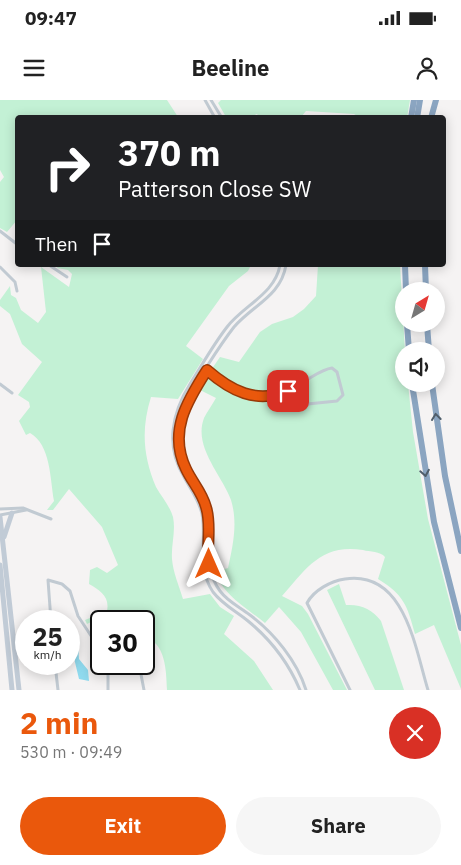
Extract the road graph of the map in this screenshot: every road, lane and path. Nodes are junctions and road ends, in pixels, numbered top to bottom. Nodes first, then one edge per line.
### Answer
1 (205, 100) edge
2 (212, 100) edge
3 (414, 100) edge
4 (420, 100) edge
5 (432, 100) edge
6 (436, 100) edge
7 (213, 115) edge
8 (220, 115) edge
9 (412, 115) edge
10 (418, 115) edge
11 (431, 115) edge
12 (432, 115) edge
13 (0, 231) edge
14 (15, 243) edge
15 (0, 267) edge
16 (51, 267) edge
17 (279, 267) edge
18 (285, 267) edge
19 (405, 267) edge
20 (425, 267) edge
21 (277, 276) junction
22 (68, 277) dead end
23 (282, 279) junction
24 (406, 282) edge
25 (426, 282) edge
26 (17, 291) dead end
27 (239, 314) junction
28 (243, 318) junction
29 (202, 366) junction
30 (207, 370) junction
31 (0, 384) edge
32 (413, 392) edge
33 (433, 392) edge
34 (12, 393) dead end
35 (279, 394) junction
36 (172, 433) junction
37 (178, 433) junction
38 (204, 499) junction
39 (198, 502) junction
40 (0, 509) edge
41 (28, 510) junction
42 (12, 513) junction
43 (0, 516) edge
44 (51, 519) dead end
45 (3, 540) junction
46 (461, 551) edge
47 (0, 565) edge
48 (50, 610) edge
49 (76, 610) edge
50 (80, 619) edge
51 (461, 628) edge
52 (90, 634) edge
53 (56, 675) edge
54 (108, 675) edge
55 (141, 675) edge
56 (12, 690) edge
57 (19, 690) edge
58 (58, 690) edge
59 (108, 690) edge
60 (144, 690) edge
61 (300, 690) edge
62 (306, 690) edge
63 (350, 690) edge
64 (428, 690) edge

1 - 7 street
2 - 8 street
3 - 9 highway
4 - 10 highway
5 - 11 highway
6 - 12 highway
13 - 14 street
15 - 26 street
16 - 22 street
17 - 21 street
18 - 23 street
19 - 24 highway
20 - 25 highway
21 - 23 street
21 - 27 street
23 - 28 street
27 - 28 street
27 - 29 street
28 - 30 street
29 - 30 street
29 - 36 street
30 - 35 street
30 - 37 street
31 - 34 street
32 -> 51 highway
46 -> 33 highway
35 - 35 street
36 - 37 street
36 - 39 street
37 - 38 street
38 - 39 street
38 - 62 street
39 - 61 street
40 - 41 street
41 - 42 street
41 - 44 street
42 - 43 street
42 - 45 main road
43 - 45 main road
45 - 57 main road
47 - 56 main road
48 - 49 street
50 - 52 street
53 - 58 street
54 - 59 street
55 - 60 street
63 - 64 street

